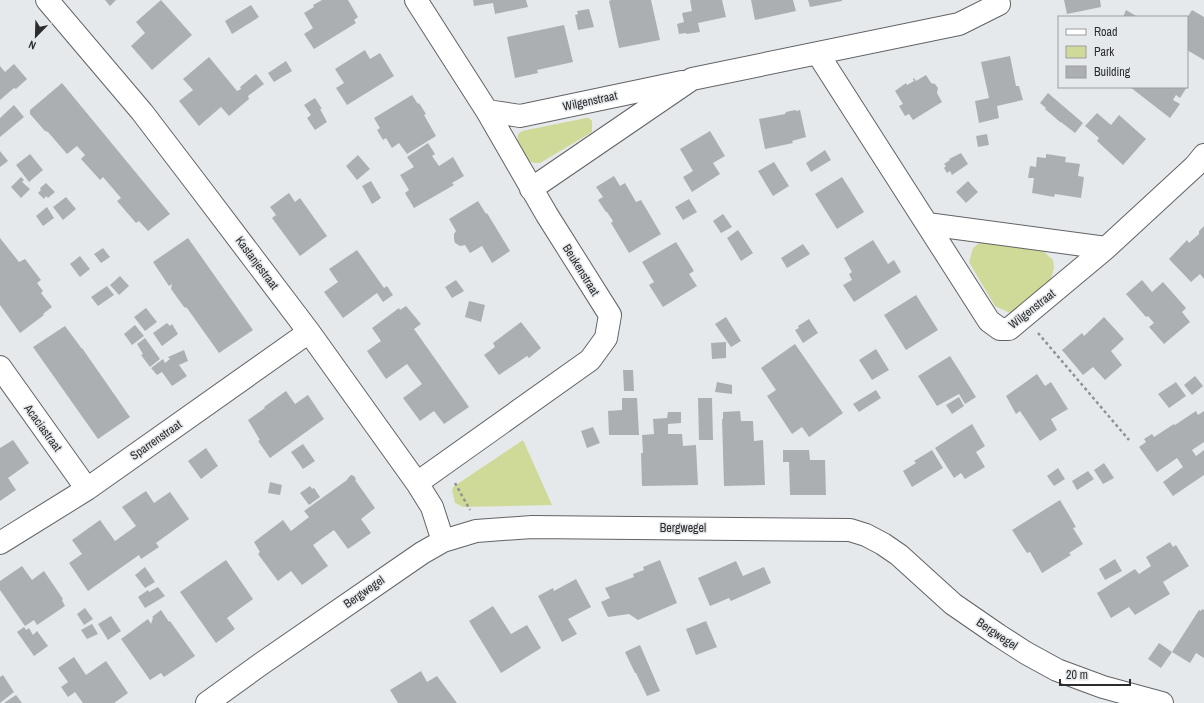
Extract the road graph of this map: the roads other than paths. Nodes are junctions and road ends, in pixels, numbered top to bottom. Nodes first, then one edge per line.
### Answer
1 (47, 0) edge
2 (416, 0) edge
3 (999, 4) dead end
4 (818, 54) junction
5 (692, 80) junction
6 (487, 111) junction
7 (1204, 155) edge
8 (531, 189) junction
9 (927, 224) junction
10 (1106, 248) junction
11 (309, 332) junction
12 (0, 367) edge
13 (417, 483) junction
14 (87, 489) junction
15 (443, 541) junction
16 (0, 544) edge
17 (207, 703) edge
18 (1162, 703) edge

1 - 11 street, Kastanjestraat
2 - 6 street, Beukenstraat
3 - 4 street, Wilgenstraat
4 - 5 street, Wilgenstraat
4 - 9 street, Wilgenstraat
5 - 6 street, Wilgenstraat
5 - 8 street, Wilgenstraat
6 - 8 street, Beukenstraat
7 - 10 street, Wilgenstraat
8 - 13 street, Beukenstraat
9 - 10 street
9 - 10 street, Wilgenstraat
11 - 13 street, Kastanjestraat
11 - 14 street, Sparrenstraat
12 - 14 street, Acaciastraat
13 - 15 street, Kastanjestraat
14 - 16 street, Sparrenstraat
15 - 17 street, Bergwegel
15 - 18 street, Bergwegel

